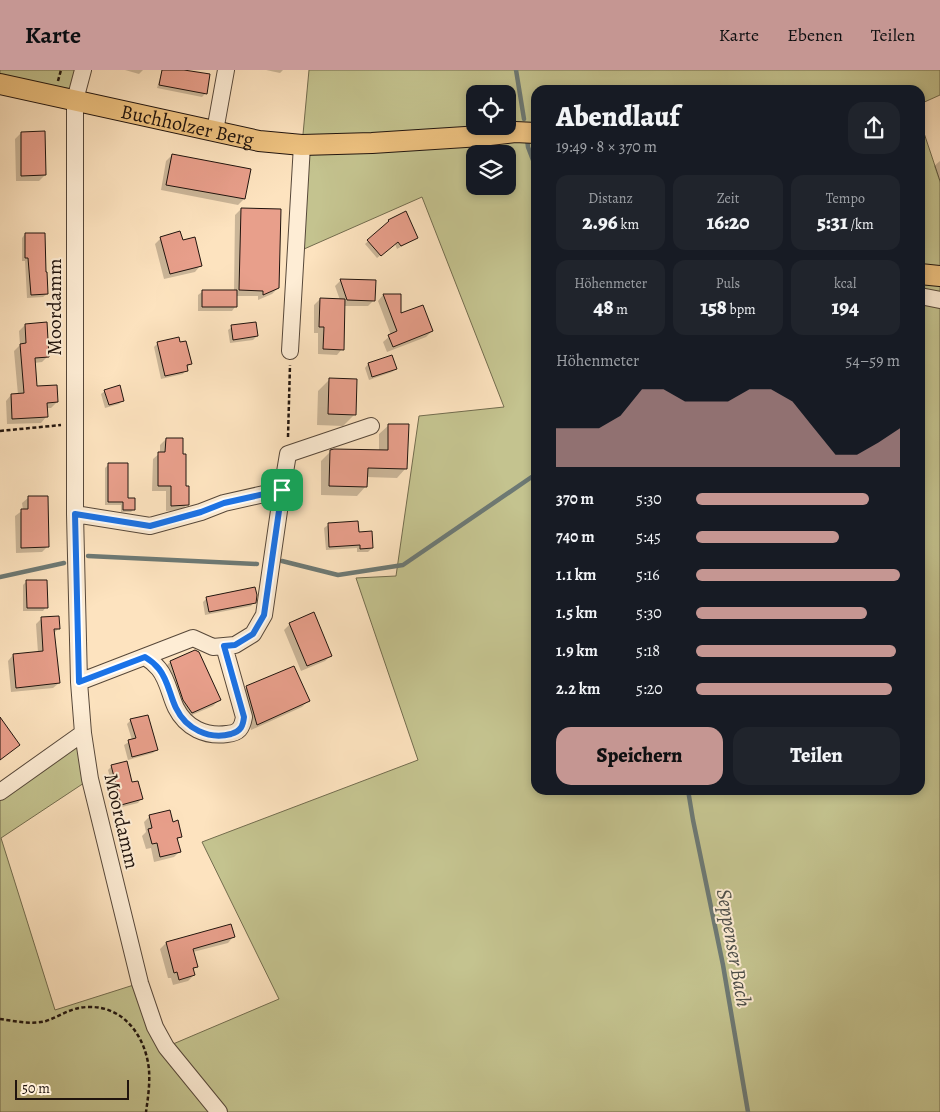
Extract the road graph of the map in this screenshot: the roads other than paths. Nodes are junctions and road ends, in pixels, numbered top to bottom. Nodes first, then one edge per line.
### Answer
1 (83, 70) edge
2 (226, 70) edge
3 (0, 84) edge
4 (75, 100) junction
5 (215, 131) junction
6 (531, 133) edge
7 (302, 145) junction
8 (925, 274) edge
9 (940, 276) edge
10 (925, 297) edge
11 (940, 300) edge
12 (290, 351) road end
13 (371, 426) dead end
14 (282, 490) junction
15 (75, 514) junction
16 (224, 646) junction
17 (145, 657) junction
18 (79, 682) junction
19 (83, 733) junction
20 (0, 792) edge
21 (219, 1112) edge

1 - 4 street, Moordamm
2 - 5 street
3 - 4 main road, Buchholzer Berg
4 - 5 main road, Buchholzer Berg
4 - 15 street, Moordamm
5 - 7 main road, Buchholzer Berg
6 - 7 main road, Buchholzer Berg
7 - 12 street
8 - 9 main road
10 - 11 street
13 - 14 street
14 - 15 street
14 - 16 street
15 - 18 street, Moordamm
16 - 17 street
16 - 17 street
17 - 18 street
18 - 19 street, Moordamm
19 - 20 street
19 - 21 street, Moordamm

